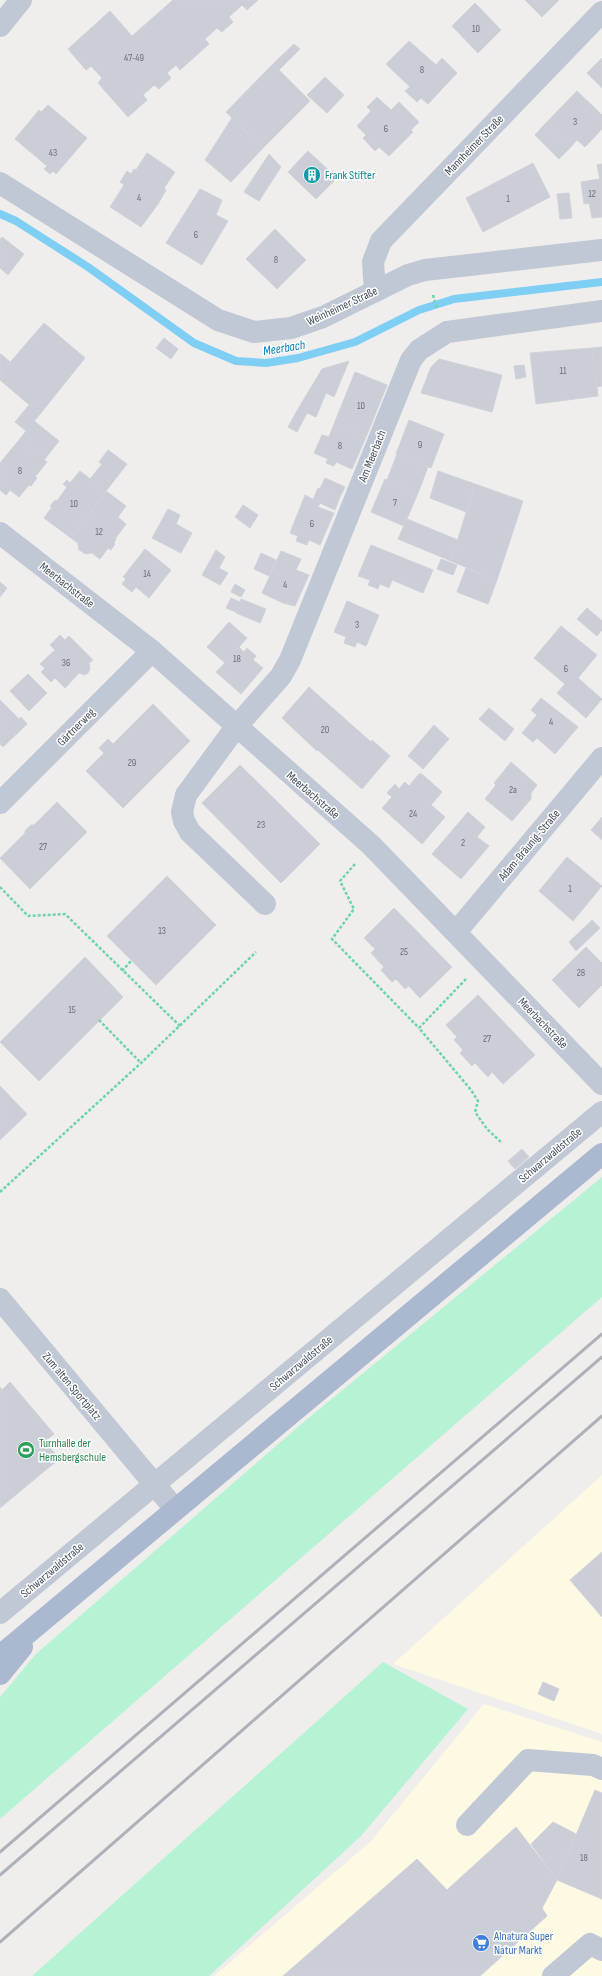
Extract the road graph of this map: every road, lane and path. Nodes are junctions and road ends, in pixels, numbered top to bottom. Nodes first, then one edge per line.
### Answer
1 (21, 0) edge
2 (602, 12) edge
3 (0, 26) edge
4 (0, 183) edge
5 (602, 250) edge
6 (375, 291) junction
7 (432, 294) dead end
8 (602, 311) edge
9 (439, 314) dead end
10 (0, 533) edge
11 (152, 651) junction
12 (236, 728) junction
13 (602, 758) edge
14 (0, 803) edge
15 (371, 846) junction
16 (0, 887) edge
17 (264, 904) dead end
18 (456, 932) junction
19 (256, 952) dead end
20 (132, 960) dead end
21 (483, 961) junction
22 (122, 971) junction
23 (99, 1020) dead end
24 (180, 1026) junction
25 (419, 1028) junction
26 (141, 1063) junction
27 (602, 1084) edge
28 (602, 1112) edge
29 (502, 1143) dead end
30 (602, 1154) edge
31 (0, 1192) edge
32 (0, 1300) edge
33 (155, 1484) junction
34 (175, 1509) junction
35 (2, 1611) edge
36 (52, 1611) junction
37 (0, 1656) edge
38 (0, 1674) edge
39 (602, 1769) edge
40 (467, 1825) dead end
41 (602, 1950) edge
42 (553, 1976) edge

1 - 3 street
2 - 6 street, Mannheimer Straße
4 - 6 street, Weinheimer Straße
5 - 6 street, Weinheimer Straße
7 - 9 path
8 - 12 street, Am Meerbach
10 - 11 street, Meerbachstraße
11 - 12 street, Meerbachstraße
11 - 14 street, Gärtnerweg
12 - 15 street, Meerbachstraße
12 - 17 street, Am Meerbach
13 - 18 street, Adam-Bräunig-Straße
15 - 18 street, Meerbachstraße
15 - 25 path
16 - 22 path
18 - 21 street, Meerbachstraße
19 - 24 path
20 - 22 path
21 - 25 path
21 - 27 street, Meerbachstraße
22 - 24 path
23 - 26 path
24 - 26 path
25 - 29 path
26 - 31 path
28 - 33 street, Schwarzwaldstraße
30 - 34 main road
32 - 33 street, Zum alten Sportplatz
33 - 34 street, Zum alten Sportplatz
33 - 35 street, Schwarzwaldstraße
34 - 36 main road
36 - 37 main road
36 - 38 main road
39 - 40 street
41 - 42 street

